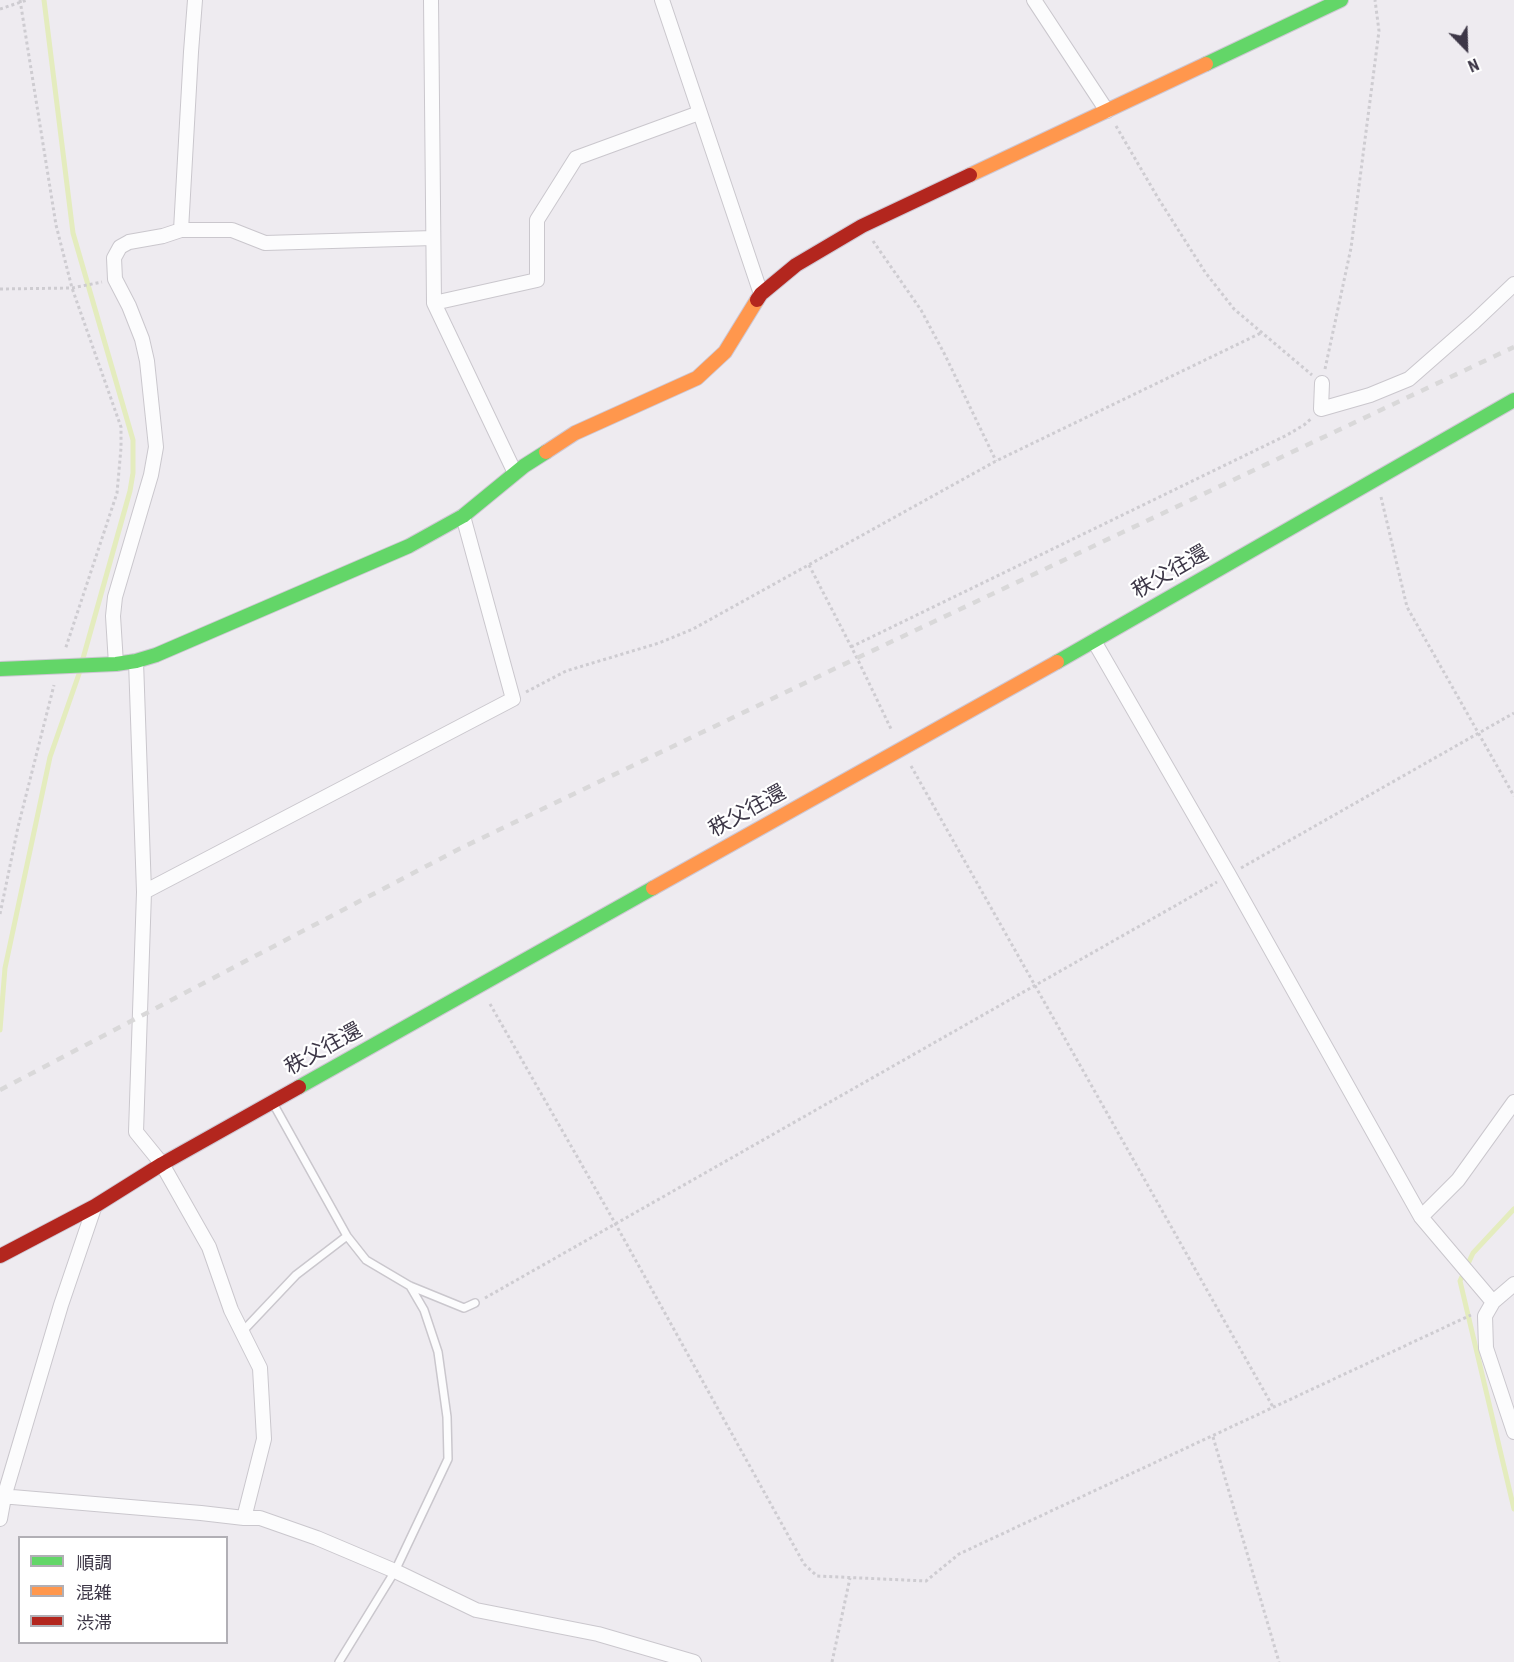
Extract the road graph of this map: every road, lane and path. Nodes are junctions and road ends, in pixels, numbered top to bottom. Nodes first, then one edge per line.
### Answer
1 (27, 0) edge
2 (195, 0) edge
3 (431, 0) edge
4 (662, 0) edge
5 (1034, 0) edge
6 (1341, 0) edge
7 (1375, 0) edge
8 (21, 1) edge
9 (0, 9) edge
10 (1107, 111) junction
11 (699, 113) junction
12 (862, 226) junction
13 (182, 230) junction
14 (433, 238) junction
15 (115, 279) junction
16 (1514, 284) edge
17 (72, 288) junction
18 (0, 290) edge
19 (761, 294) junction
20 (434, 303) junction
21 (1262, 333) junction
22 (1322, 383) junction
23 (1514, 400) edge
24 (1321, 410) junction
25 (996, 461) junction
26 (515, 474) junction
27 (1377, 478) junction
28 (463, 516) junction
29 (809, 565) junction
30 (1094, 641) junction
31 (851, 647) junction
32 (136, 661) junction
33 (116, 664) junction
34 (59, 666) junction
35 (0, 669) edge
36 (513, 699) junction
37 (1514, 713) edge
38 (1479, 733) junction
39 (902, 750) junction
40 (1514, 796) edge
41 (1229, 875) junction
42 (144, 892) junction
43 (0, 914) edge
44 (1035, 984) junction
45 (480, 986) junction
46 (1514, 1102) edge
47 (273, 1103) junction
48 (162, 1164) junction
49 (95, 1206) junction
50 (1421, 1218) junction
51 (615, 1223) junction
52 (347, 1236) junction
53 (0, 1256) edge
54 (1514, 1284) edge
55 (410, 1286) junction
56 (1493, 1302) junction
57 (475, 1303) joint
58 (242, 1332) junction
59 (1273, 1407) junction
60 (1514, 1432) edge
61 (1213, 1437) junction
62 (2, 1496) edge
63 (244, 1518) junction
64 (0, 1519) edge
65 (395, 1571) junction
66 (850, 1578) junction
67 (339, 1662) edge
68 (694, 1662) edge
69 (832, 1662) edge
70 (1279, 1662) edge

1 - 8 path
2 - 13 street
3 - 14 street
4 - 11 street
5 - 10 street
6 - 10 main road
7 - 22 path
8 - 9 path
8 - 17 path
10 - 12 main road
10 - 21 path
11 - 19 street
11 - 20 street
12 - 19 main road
12 - 25 path
13 - 14 street
13 - 15 street
14 - 20 street
15 - 17 path
15 - 33 street
16 - 24 street
17 - 18 path
17 - 34 path
19 - 26 main road
20 - 26 street
21 - 22 path
21 - 25 path
22 - 24 street
23 - 27 main road, 秩父往還
24 - 31 path
25 - 29 path
26 - 28 main road
27 - 30 main road, 秩父往還
27 - 38 path
28 - 32 main road
28 - 36 street
29 - 31 path
29 - 36 path
30 - 39 main road, 秩父往還
30 - 41 street
31 - 39 path
32 - 33 main road
32 - 42 street
33 - 34 main road
34 - 35 main road
34 - 43 path
36 - 42 street
37 - 38 path
38 - 40 path
38 - 41 path
39 - 44 path
39 - 45 main road, 秩父往還
41 - 44 path
41 - 50 street
42 - 48 street
44 - 51 path
44 - 59 path
45 - 47 main road, 秩父往還
45 - 51 path
46 - 50 street
47 - 48 main road, 秩父往還
47 - 52 lane
48 - 49 main road, 秩父往還
48 - 58 street
49 - 53 main road, 秩父往還
49 - 62 street
50 - 56 street
51 - 57 path
51 - 66 path
52 - 55 lane
52 - 58 lane
54 - 56 street
55 - 57 lane
55 - 65 lane
56 - 59 path
56 - 60 street
58 - 63 street
59 - 61 path
61 - 66 path
61 - 70 path
62 - 63 street
62 - 64 street
63 - 65 street
65 - 67 lane
65 - 68 street
66 - 69 path

